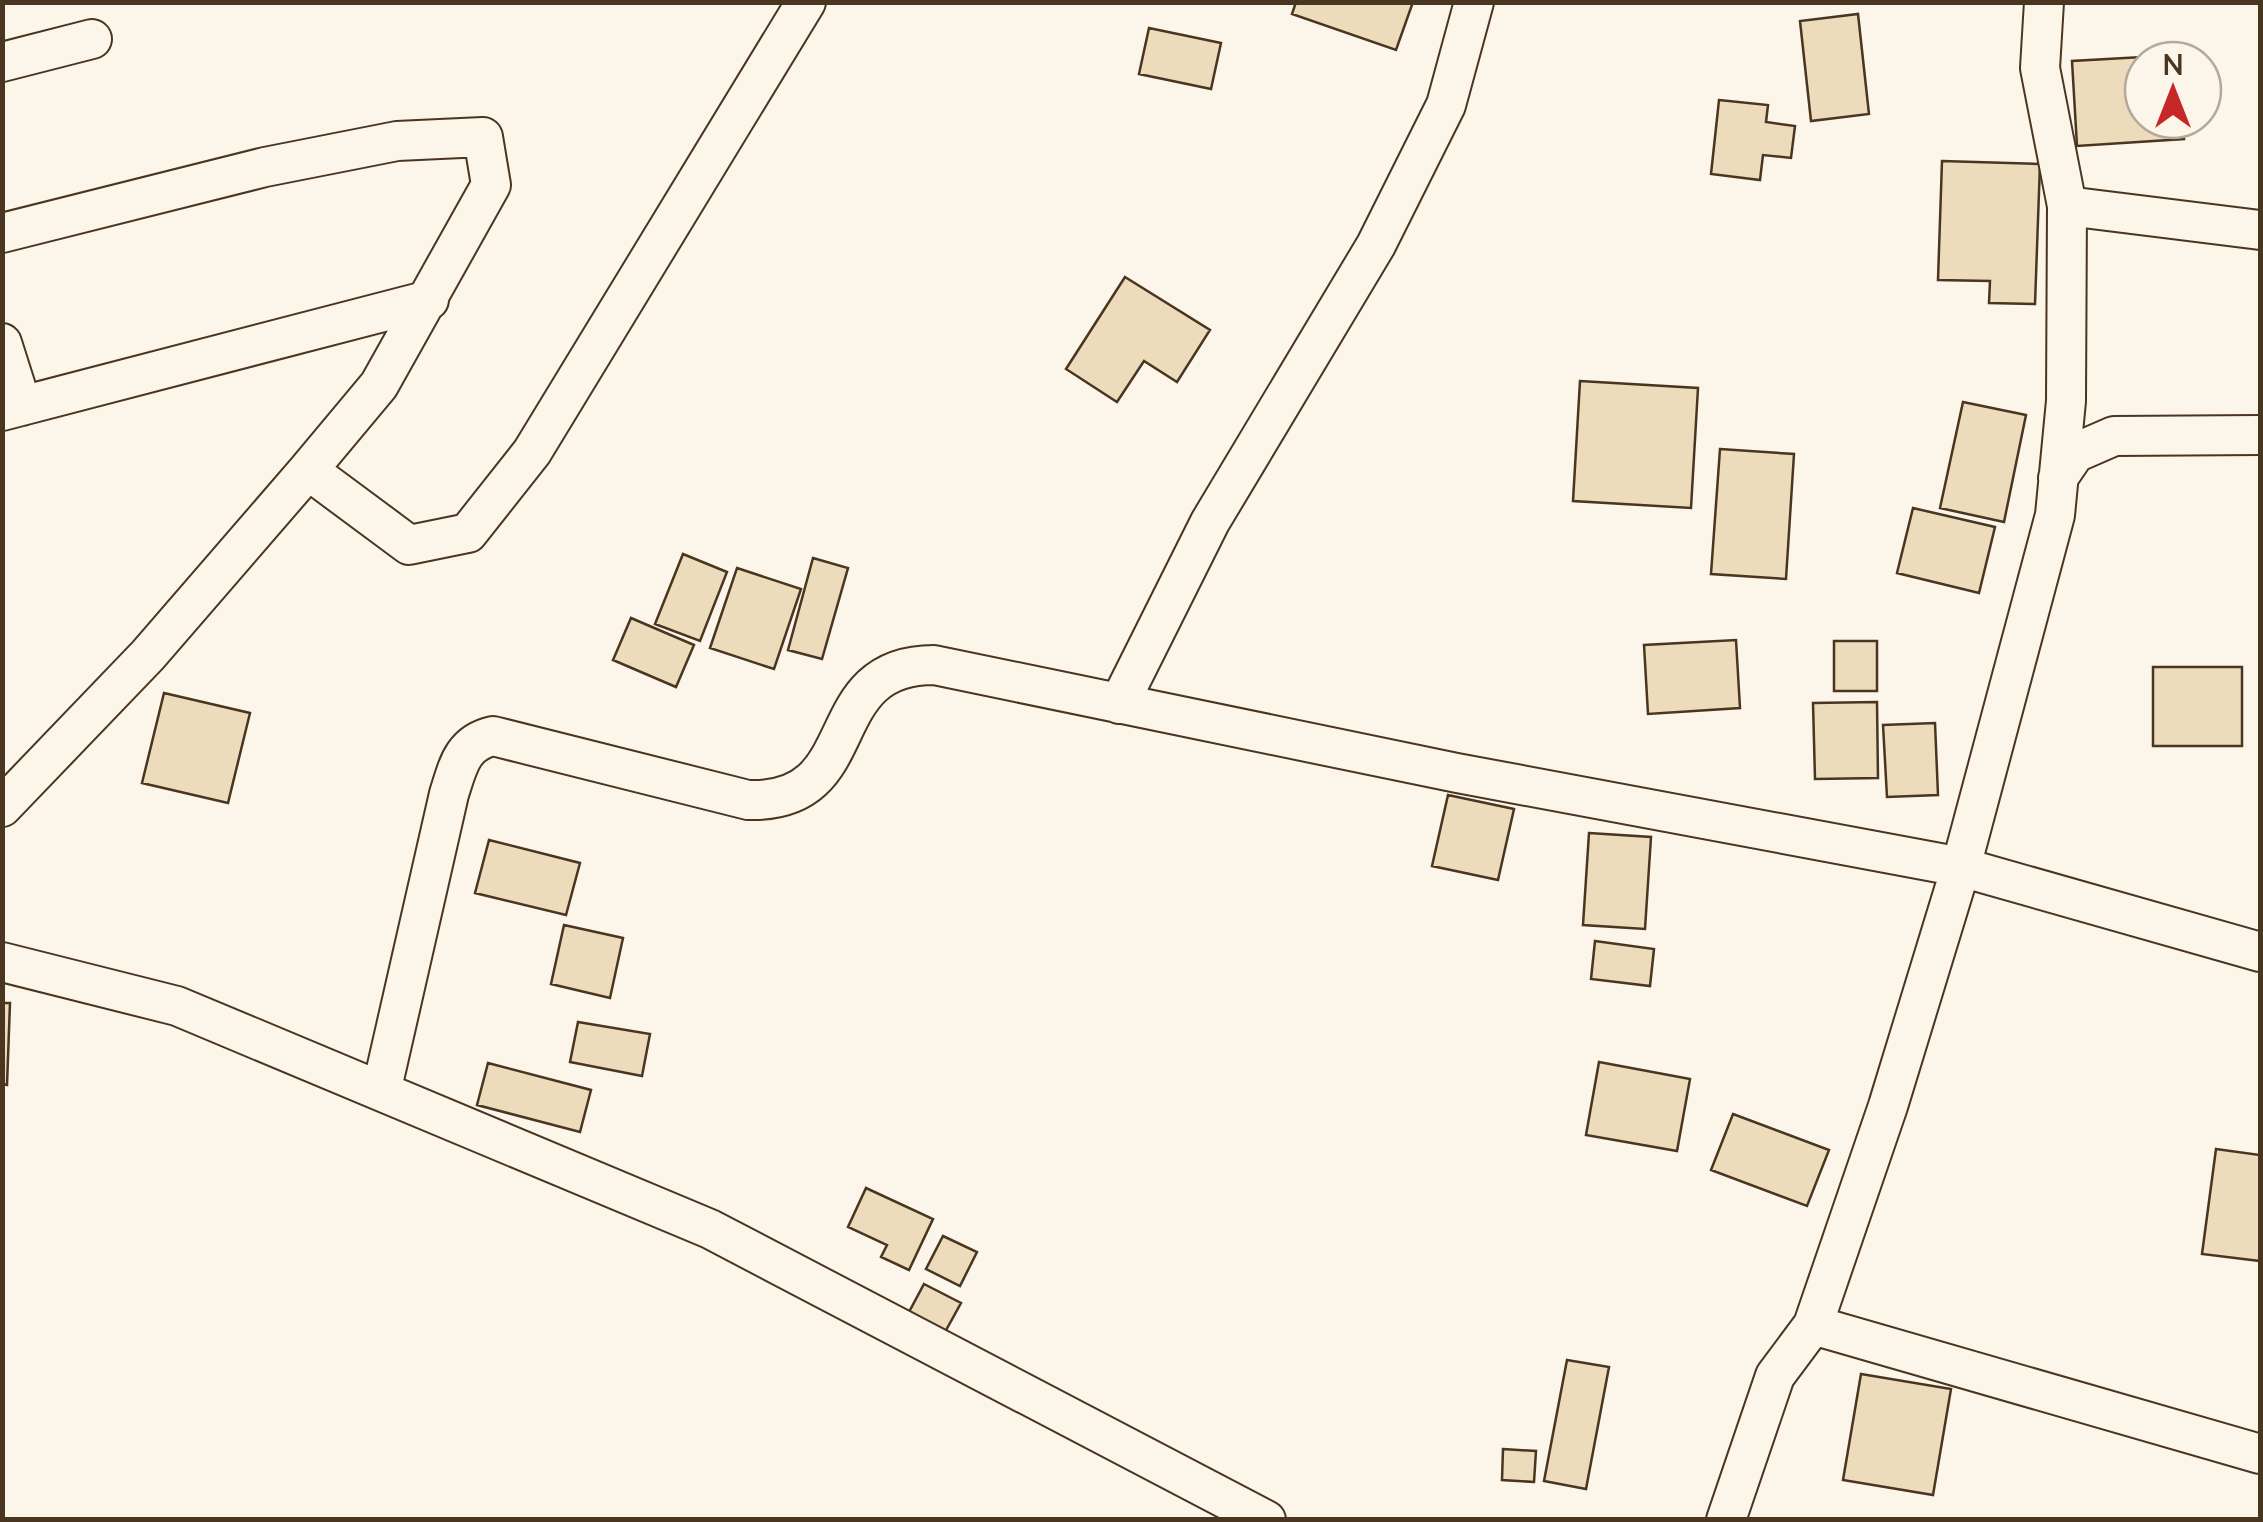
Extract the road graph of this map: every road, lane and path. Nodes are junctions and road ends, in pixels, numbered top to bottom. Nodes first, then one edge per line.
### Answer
1 (806, 2) edge
2 (1474, 2) edge
3 (2044, 2) edge
4 (92, 39) dead end
5 (2, 62) edge
6 (2068, 206) junction
7 (2260, 230) edge
8 (2, 233) edge
9 (429, 300) junction
10 (2, 343) edge
11 (12, 409) edge
12 (2260, 435) edge
13 (308, 470) junction
14 (2058, 478) junction
15 (1119, 704) junction
16 (2, 807) edge
17 (1960, 868) junction
18 (2260, 952) edge
19 (2, 962) edge
20 (382, 1088) junction
21 (1813, 1326) junction
22 (2260, 1454) edge
23 (1266, 1520) edge
24 (1726, 1520) edge

1 - 13 street
2 - 15 street
3 - 6 street
4 - 5 street
6 - 7 street
6 - 14 street
8 - 9 street
9 - 11 street
9 - 13 street
10 - 11 street
12 - 14 street
13 - 16 street
14 - 17 street
15 - 17 street
15 - 20 street
17 - 18 street
17 - 21 street
19 - 20 street
20 - 23 street
21 - 22 street
21 - 24 street

